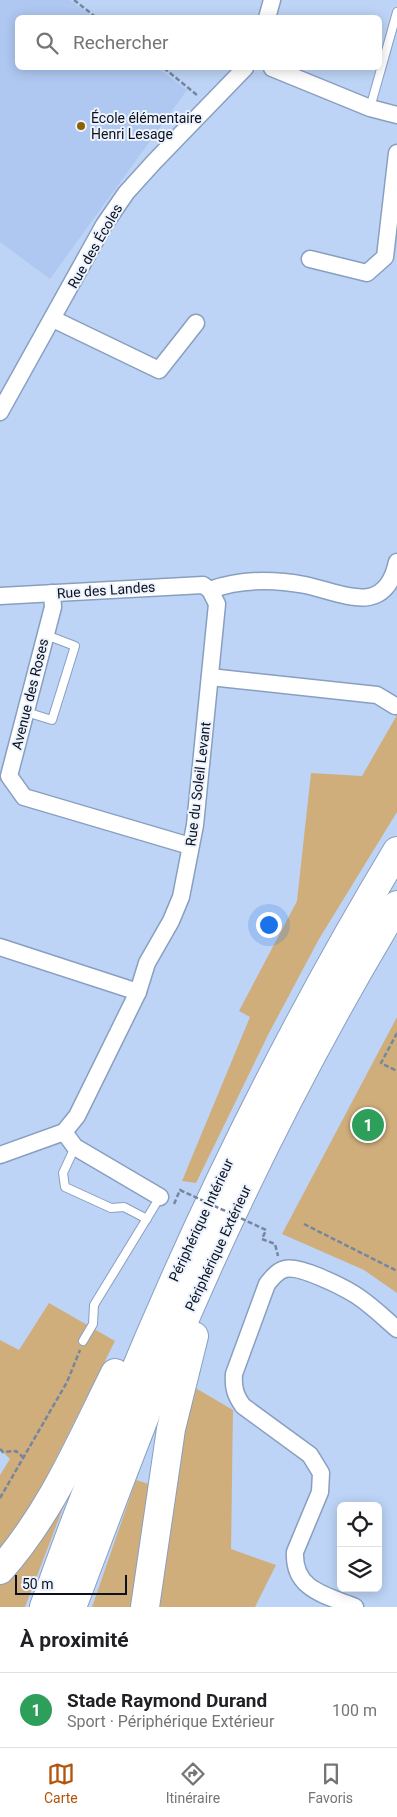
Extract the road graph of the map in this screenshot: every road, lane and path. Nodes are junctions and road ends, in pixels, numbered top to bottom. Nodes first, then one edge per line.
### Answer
1 (74, 0) edge
2 (272, 0) edge
3 (397, 12) edge
4 (93, 15) edge
5 (268, 15) edge
6 (382, 65) edge
7 (167, 70) edge
8 (243, 70) edge
9 (277, 70) edge
10 (381, 70) edge
11 (208, 106) junction
12 (370, 108) junction
13 (397, 115) edge
14 (397, 153) edge
15 (310, 259) dead end
16 (53, 319) junction
17 (196, 323) dead end
18 (0, 412) edge
19 (397, 562) edge
20 (210, 590) junction
21 (52, 593) junction
22 (0, 596) edge
23 (46, 635) junction
24 (210, 677) junction
25 (395, 706) dead end
26 (26, 712) junction
27 (190, 846) junction
28 (397, 851) edge
29 (397, 904) edge
30 (0, 946) edge
31 (138, 992) junction
32 (397, 1033) edge
33 (397, 1071) edge
34 (64, 1132) junction
35 (74, 1147) junction
36 (0, 1155) edge
37 (167, 1200) junction
38 (147, 1219) junction
39 (304, 1224) dead end
40 (274, 1244) dead end
41 (216, 1250) junction
42 (397, 1271) edge
43 (397, 1329) edge
44 (147, 1336) junction
45 (83, 1341) joint
46 (0, 1449) edge
47 (24, 1458) junction
48 (0, 1498) edge
49 (0, 1570) edge
50 (44, 1607) edge
51 (72, 1607) edge
52 (146, 1607) edge
53 (355, 1607) edge

1 - 4 path
2 - 5 street
3 - 6 lane
7 - 11 path
8 - 11 street, Rue des Écoles
9 - 12 street
10 - 12 lane
11 - 16 street, Rue des Écoles
12 - 13 street
14 - 15 street
16 - 17 street
16 - 18 street, Rue des Écoles
19 - 20 street
20 - 21 street, Rue des Landes
20 - 24 street, Rue du Soleil Levant
21 - 22 street, Rue des Landes
21 - 23 street, Avenue des Roses
23 - 26 street, Avenue des Roses
23 - 26 lane
24 - 25 street
24 - 27 street, Rue du Soleil Levant
26 - 27 street, Avenue des Roses
27 - 31 street, Rue du Soleil Levant
28 - 44 highway, Périphérique Intérieur
29 - 41 highway, Périphérique Extérieur
30 - 31 street
31 - 34 street, Rue du Soleil Levant
32 - 33 path
34 - 35 street
34 - 36 street
35 - 37 street
35 - 38 lane
37 - 38 lane
37 - 40 path, bridge
38 - 45 lane
39 - 42 path
41 - 51 highway, Périphérique Extérieur
41 - 52 highway
43 - 53 street
44 - 49 highway
44 - 50 highway, Périphérique Intérieur
45 - 47 path
46 - 47 path
47 - 48 path

